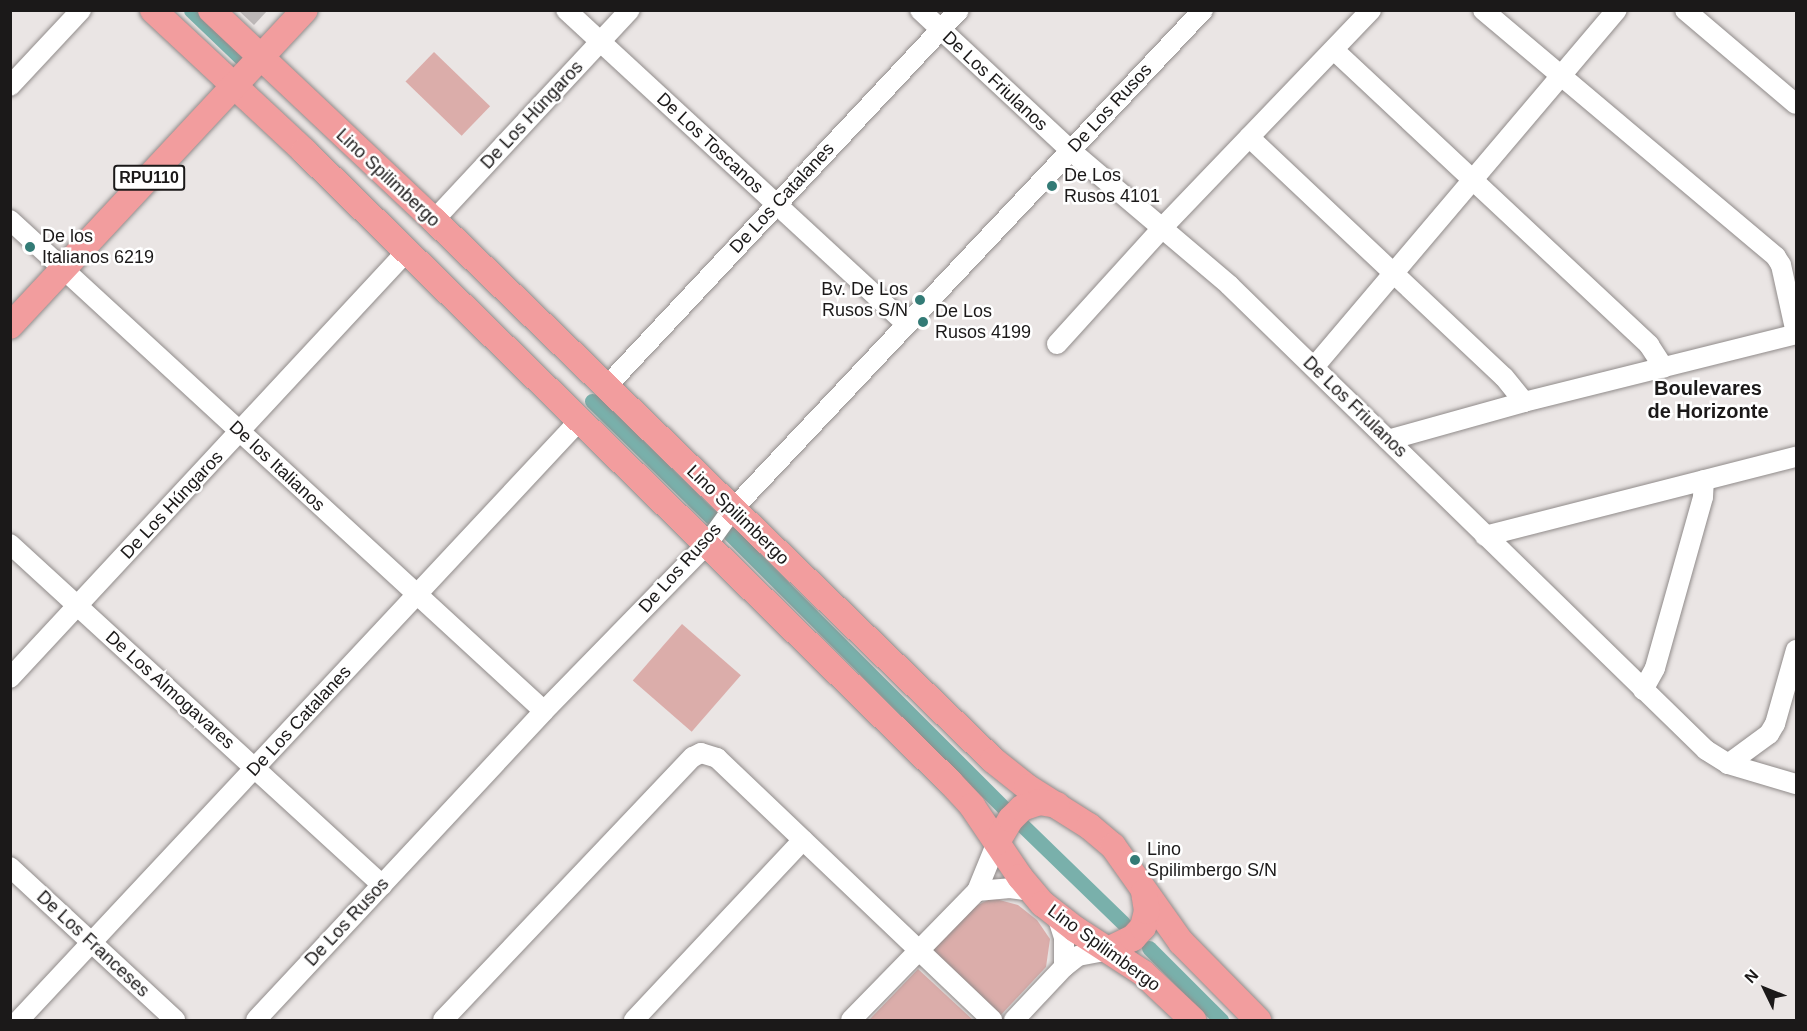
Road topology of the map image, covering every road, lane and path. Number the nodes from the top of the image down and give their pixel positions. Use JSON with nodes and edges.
{"nodes":[{"id":1,"x":81,"y":10,"type":"edge"},
{"id":2,"x":305,"y":10,"type":"edge"},
{"id":3,"x":566,"y":10,"type":"edge"},
{"id":4,"x":630,"y":10,"type":"edge"},
{"id":5,"x":920,"y":10,"type":"edge"},
{"id":6,"x":959,"y":10,"type":"edge"},
{"id":7,"x":1203,"y":10,"type":"edge"},
{"id":8,"x":1371,"y":10,"type":"edge"},
{"id":9,"x":1483,"y":10,"type":"edge"},
{"id":10,"x":1617,"y":10,"type":"edge"},
{"id":11,"x":1685,"y":10,"type":"edge"},
{"id":12,"x":158,"y":12,"type":"edge"},
{"id":13,"x":220,"y":14,"type":"edge"},
{"id":14,"x":941,"y":30,"type":"junction"},
{"id":15,"x":601,"y":42,"type":"junction"},
{"id":16,"x":1334,"y":50,"type":"junction"},
{"id":17,"x":261,"y":58,"type":"junction"},
{"id":18,"x":1560,"y":77,"type":"junction"},
{"id":19,"x":10,"y":86,"type":"edge"},
{"id":20,"x":234,"y":87,"type":"junction"},
{"id":21,"x":1797,"y":104,"type":"edge"},
{"id":22,"x":330,"y":123,"type":"junction"},
{"id":23,"x":1249,"y":137,"type":"junction"},
{"id":24,"x":1070,"y":150,"type":"junction"},
{"id":25,"x":304,"y":151,"type":"junction"},
{"id":26,"x":1473,"y":180,"type":"junction"},
{"id":27,"x":776,"y":204,"type":"junction"},
{"id":28,"x":10,"y":220,"type":"edge"},
{"id":29,"x":434,"y":220,"type":"junction"},
{"id":30,"x":1162,"y":228,"type":"junction"},
{"id":31,"x":406,"y":252,"type":"junction"},
{"id":32,"x":64,"y":270,"type":"junction"},
{"id":33,"x":1393,"y":272,"type":"junction"},
{"id":34,"x":906,"y":324,"type":"junction"},
{"id":35,"x":10,"y":326,"type":"edge"},
{"id":36,"x":1797,"y":334,"type":"edge"},
{"id":37,"x":1058,"y":344,"type":"dead end"},
{"id":38,"x":1314,"y":367,"type":"junction"},
{"id":39,"x":1664,"y":368,"type":"junction"},
{"id":40,"x":606,"y":387,"type":"junction"},
{"id":41,"x":1524,"y":402,"type":"junction"},
{"id":42,"x":579,"y":421,"type":"junction"},
{"id":43,"x":240,"y":432,"type":"junction"},
{"id":44,"x":1388,"y":440,"type":"junction"},
{"id":45,"x":1797,"y":457,"type":"edge"},
{"id":46,"x":1704,"y":480,"type":"junction"},
{"id":47,"x":732,"y":510,"type":"junction"},
{"id":48,"x":1485,"y":536,"type":"junction"},
{"id":49,"x":708,"y":543,"type":"junction"},
{"id":50,"x":10,"y":544,"type":"edge"},
{"id":51,"x":417,"y":595,"type":"junction"},
{"id":52,"x":78,"y":606,"type":"junction"},
{"id":53,"x":1797,"y":650,"type":"edge"},
{"id":54,"x":10,"y":678,"type":"edge"},
{"id":55,"x":1643,"y":690,"type":"junction"},
{"id":56,"x":544,"y":711,"type":"junction"},
{"id":57,"x":1728,"y":764,"type":"junction"},
{"id":58,"x":255,"y":768,"type":"junction"},
{"id":59,"x":1797,"y":784,"type":"edge"},
{"id":60,"x":1057,"y":806,"type":"junction"},
{"id":61,"x":803,"y":840,"type":"junction"},
{"id":62,"x":997,"y":842,"type":"junction"},
{"id":63,"x":10,"y":867,"type":"edge"},
{"id":64,"x":382,"y":885,"type":"junction"},
{"id":65,"x":977,"y":891,"type":"junction"},
{"id":66,"x":1031,"y":891,"type":"junction"},
{"id":67,"x":1144,"y":892,"type":"junction"},
{"id":68,"x":1057,"y":916,"type":"junction"},
{"id":69,"x":92,"y":943,"type":"junction"},
{"id":70,"x":918,"y":950,"type":"junction"},
{"id":71,"x":1108,"y":950,"type":"junction"},
{"id":72,"x":1064,"y":967,"type":"junction"},
{"id":73,"x":449,"y":1018,"type":"edge"},
{"id":74,"x":19,"y":1020,"type":"edge"},
{"id":75,"x":175,"y":1020,"type":"edge"},
{"id":76,"x":256,"y":1020,"type":"edge"},
{"id":77,"x":634,"y":1020,"type":"edge"},
{"id":78,"x":851,"y":1020,"type":"edge"},
{"id":79,"x":992,"y":1020,"type":"edge"},
{"id":80,"x":1014,"y":1020,"type":"edge"},
{"id":81,"x":1193,"y":1020,"type":"edge"},
{"id":82,"x":1258,"y":1020,"type":"edge"}],
"edges":[{"from":1,"to":19,"type":"street"},
{"from":2,"to":17,"type":"main road","number":"RPU110"},
{"from":3,"to":15,"type":"street","name":"De Los Toscanos"},
{"from":4,"to":15,"type":"street","name":"De Los Húngaros"},
{"from":5,"to":14,"type":"street","name":"De Los Friulanos"},
{"from":6,"to":14,"type":"street","name":"De Los Catalanes"},
{"from":7,"to":24,"type":"street","name":"De Los Rusos"},
{"from":8,"to":16,"type":"street"},
{"from":9,"to":18,"type":"street"},
{"from":10,"to":18,"type":"street"},
{"from":11,"to":21,"type":"street"},
{"from":12,"to":20,"type":"main road","name":"Lino Spilimbergo"},
{"from":13,"to":17,"type":"main road","name":"Lino Spilimbergo"},
{"from":14,"to":24,"type":"street","name":"De Los Friulanos"},
{"from":14,"to":27,"type":"street","name":"De Los Catalanes"},
{"from":15,"to":27,"type":"street","name":"De Los Toscanos"},
{"from":15,"to":29,"type":"street","name":"De Los Húngaros"},
{"from":16,"to":23,"type":"street"},
{"from":16,"to":26,"type":"street"},
{"from":17,"to":20,"type":"main road","number":"RPU110"},
{"from":17,"to":22,"type":"main road","name":"Lino Spilimbergo"},
{"from":18,"to":26,"type":"street"},
{"from":18,"to":36,"type":"street"},
{"from":20,"to":25,"type":"main road","name":"Lino Spilimbergo"},
{"from":20,"to":32,"type":"main road","number":"RPU110"},
{"from":22,"to":25,"type":"main road"},
{"from":22,"to":29,"type":"main road","name":"Lino Spilimbergo"},
{"from":23,"to":30,"type":"street"},
{"from":23,"to":33,"type":"street"},
{"from":24,"to":30,"type":"street","name":"De Los Friulanos"},
{"from":24,"to":34,"type":"street","name":"De Los Rusos"},
{"from":25,"to":31,"type":"main road","name":"Lino Spilimbergo"},
{"from":26,"to":33,"type":"street"},
{"from":26,"to":39,"type":"street"},
{"from":27,"to":34,"type":"street","name":"De Los Toscanos"},
{"from":27,"to":40,"type":"street","name":"De Los Catalanes"},
{"from":28,"to":32,"type":"street","name":"De los Italianos"},
{"from":29,"to":40,"type":"main road","name":"Lino Spilimbergo"},
{"from":30,"to":37,"type":"street"},
{"from":30,"to":38,"type":"street","name":"De Los Friulanos"},
{"from":31,"to":42,"type":"main road","name":"Lino Spilimbergo"},
{"from":31,"to":43,"type":"street","name":"De Los Húngaros"},
{"from":32,"to":35,"type":"main road","number":"RPU110"},
{"from":32,"to":43,"type":"street","name":"De los Italianos"},
{"from":33,"to":38,"type":"street"},
{"from":33,"to":41,"type":"street"},
{"from":34,"to":47,"type":"street","name":"De Los Rusos"},
{"from":36,"to":39,"type":"street"},
{"from":38,"to":44,"type":"street","name":"De Los Friulanos"},
{"from":39,"to":41,"type":"street"},
{"from":40,"to":47,"type":"main road","name":"Lino Spilimbergo"},
{"from":41,"to":44,"type":"street"},
{"from":42,"to":49,"type":"main road","name":"Lino Spilimbergo"},
{"from":42,"to":51,"type":"street","name":"De Los Catalanes"},
{"from":43,"to":51,"type":"street","name":"De los Italianos"},
{"from":43,"to":52,"type":"street","name":"De Los Húngaros"},
{"from":44,"to":48,"type":"street","name":"De Los Friulanos"},
{"from":45,"to":46,"type":"street"},
{"from":46,"to":48,"type":"street"},
{"from":46,"to":55,"type":"street"},
{"from":47,"to":49,"type":"street","name":"De Los Rusos"},
{"from":47,"to":60,"type":"main road","name":"Lino Spilimbergo"},
{"from":48,"to":55,"type":"street","name":"De Los Friulanos"},
{"from":49,"to":56,"type":"street","name":"De Los Rusos"},
{"from":49,"to":62,"type":"main road","name":"Lino Spilimbergo"},
{"from":50,"to":52,"type":"street","name":"De Los Almogavares"},
{"from":51,"to":56,"type":"street","name":"De los Italianos"},
{"from":51,"to":58,"type":"street","name":"De Los Catalanes"},
{"from":52,"to":54,"type":"street","name":"De Los Húngaros"},
{"from":52,"to":58,"type":"street","name":"De Los Almogavares"},
{"from":53,"to":57,"type":"street"},
{"from":55,"to":57,"type":"street","name":"De Los Friulanos"},
{"from":56,"to":64,"type":"street","name":"De Los Rusos"},
{"from":57,"to":59,"type":"street","name":"De Los Friulanos"},
{"from":58,"to":64,"type":"street","name":"De Los Almogavares"},
{"from":58,"to":69,"type":"street","name":"De Los Catalanes"},
{"from":60,"to":62,"type":"main road"},
{"from":60,"to":67,"type":"main road","name":"Lino Spilimbergo"},
{"from":61,"to":70,"type":"street"},
{"from":61,"to":73,"type":"street"},
{"from":61,"to":77,"type":"street"},
{"from":62,"to":65,"type":"street"},
{"from":62,"to":66,"type":"main road","name":"Lino Spilimbergo"},
{"from":63,"to":69,"type":"street","name":"De Los Franceses"},
{"from":64,"to":76,"type":"street","name":"De Los Rusos"},
{"from":65,"to":66,"type":"street"},
{"from":65,"to":70,"type":"street"},
{"from":66,"to":68,"type":"main road","name":"Lino Spilimbergo"},
{"from":67,"to":71,"type":"main road"},
{"from":67,"to":82,"type":"main road","name":"Lino Spilimbergo"},
{"from":68,"to":71,"type":"main road","name":"Lino Spilimbergo"},
{"from":68,"to":72,"type":"street"},
{"from":69,"to":74,"type":"street","name":"De Los Catalanes"},
{"from":69,"to":75,"type":"street","name":"De Los Franceses"},
{"from":70,"to":78,"type":"street"},
{"from":70,"to":79,"type":"street"},
{"from":71,"to":72,"type":"street"},
{"from":71,"to":81,"type":"main road","name":"Lino Spilimbergo"},
{"from":72,"to":80,"type":"street"}]}
